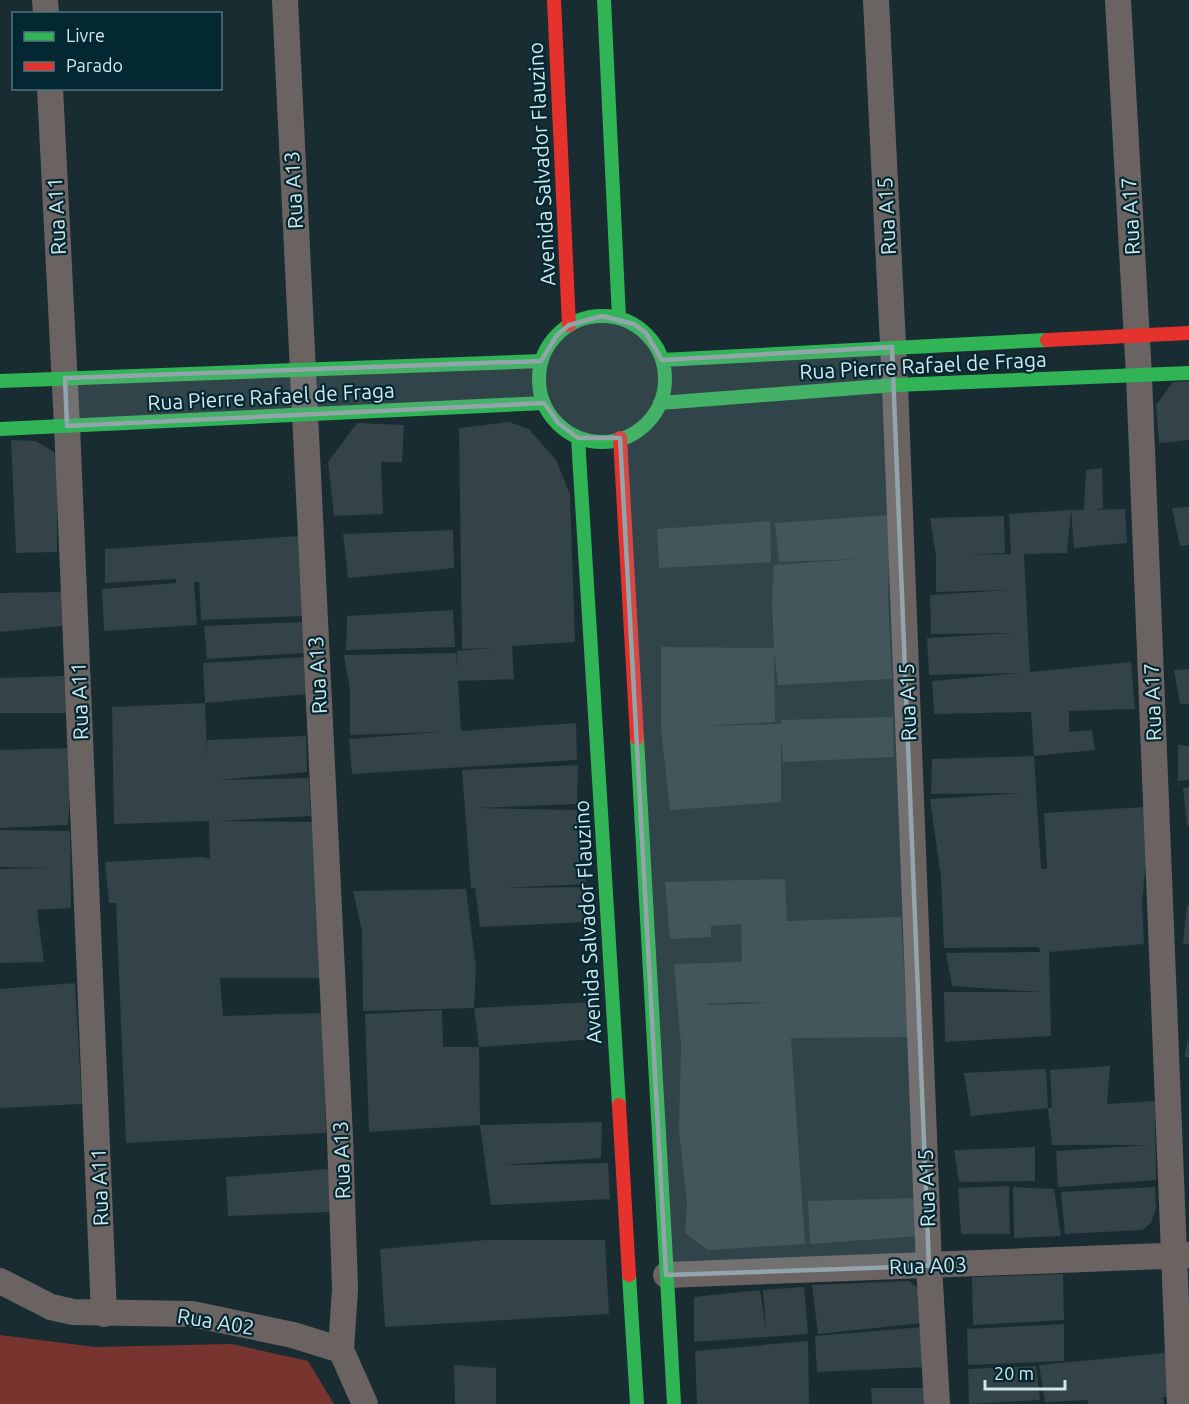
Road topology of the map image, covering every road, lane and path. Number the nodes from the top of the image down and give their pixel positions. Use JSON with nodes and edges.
{"nodes":[{"id":1,"x":285,"y":0,"type":"edge"},
{"id":2,"x":554,"y":0,"type":"edge"},
{"id":3,"x":604,"y":0,"type":"edge"},
{"id":4,"x":876,"y":0,"type":"edge"},
{"id":5,"x":1118,"y":0,"type":"edge"},
{"id":6,"x":50,"y":90,"type":"edge"},
{"id":7,"x":619,"y":318,"type":"junction"},
{"id":8,"x":569,"y":325,"type":"junction"},
{"id":9,"x":1189,"y":333,"type":"edge"},
{"id":10,"x":1136,"y":336,"type":"junction"},
{"id":11,"x":892,"y":346,"type":"junction"},
{"id":12,"x":662,"y":360,"type":"junction"},
{"id":13,"x":541,"y":361,"type":"junction"},
{"id":14,"x":301,"y":369,"type":"junction"},
{"id":15,"x":1189,"y":373,"type":"edge"},
{"id":16,"x":1139,"y":376,"type":"junction"},
{"id":17,"x":65,"y":378,"type":"junction"},
{"id":18,"x":0,"y":381,"type":"edge"},
{"id":19,"x":895,"y":385,"type":"junction"},
{"id":20,"x":544,"y":403,"type":"junction"},
{"id":21,"x":660,"y":403,"type":"junction"},
{"id":22,"x":304,"y":416,"type":"junction"},
{"id":23,"x":67,"y":426,"type":"junction"},
{"id":24,"x":0,"y":429,"type":"edge"},
{"id":25,"x":578,"y":438,"type":"junction"},
{"id":26,"x":620,"y":438,"type":"junction"},
{"id":27,"x":1181,"y":1255,"type":"edge"},
{"id":28,"x":929,"y":1266,"type":"junction"},
{"id":29,"x":666,"y":1275,"type":"junction"},
{"id":30,"x":0,"y":1281,"type":"edge"},
{"id":31,"x":104,"y":1314,"type":"junction"},
{"id":32,"x":341,"y":1350,"type":"junction"},
{"id":33,"x":365,"y":1404,"type":"edge"},
{"id":34,"x":637,"y":1404,"type":"edge"},
{"id":35,"x":674,"y":1404,"type":"edge"},
{"id":36,"x":937,"y":1404,"type":"edge"},
{"id":37,"x":1180,"y":1404,"type":"edge"}],
"edges":[{"from":1,"to":14,"type":"street","name":"Rua A13"},
{"from":2,"to":8,"type":"street","name":"Avenida Salvador Flauzino"},
{"from":3,"to":7,"type":"street"},
{"from":4,"to":11,"type":"street","name":"Rua A15"},
{"from":5,"to":10,"type":"street","name":"Rua A17"},
{"from":6,"to":17,"type":"street","name":"Rua A11"},
{"from":7,"to":8,"type":"street"},
{"from":7,"to":12,"type":"street"},
{"from":8,"to":13,"type":"street"},
{"from":9,"to":10,"type":"street","name":"Rua Pierre Rafael de Fraga"},
{"from":10,"to":11,"type":"street","name":"Rua Pierre Rafael de Fraga"},
{"from":10,"to":16,"type":"street","name":"Rua A17"},
{"from":11,"to":12,"type":"street","name":"Rua Pierre Rafael de Fraga"},
{"from":11,"to":19,"type":"street","name":"Rua A15"},
{"from":12,"to":21,"type":"street"},
{"from":13,"to":14,"type":"street","name":"Rua Pierre Rafael de Fraga"},
{"from":13,"to":20,"type":"street"},
{"from":14,"to":17,"type":"street","name":"Rua Pierre Rafael de Fraga"},
{"from":14,"to":22,"type":"street","name":"Rua A13"},
{"from":15,"to":16,"type":"street","name":"Rua Pierre Rafael de Fraga"},
{"from":16,"to":19,"type":"street","name":"Rua Pierre Rafael de Fraga"},
{"from":16,"to":27,"type":"street","name":"Rua A17"},
{"from":17,"to":18,"type":"street","name":"Rua Pierre Rafael de Fraga"},
{"from":17,"to":23,"type":"street","name":"Rua A11"},
{"from":19,"to":21,"type":"street","name":"Rua Pierre Rafael de Fraga"},
{"from":19,"to":28,"type":"street","name":"Rua A15"},
{"from":20,"to":22,"type":"street","name":"Rua Pierre Rafael de Fraga"},
{"from":20,"to":25,"type":"street"},
{"from":21,"to":26,"type":"street"},
{"from":22,"to":23,"type":"street","name":"Rua Pierre Rafael de Fraga"},
{"from":22,"to":32,"type":"street","name":"Rua A13"},
{"from":23,"to":24,"type":"street","name":"Rua Pierre Rafael de Fraga"},
{"from":23,"to":31,"type":"street","name":"Rua A11"},
{"from":25,"to":26,"type":"street"},
{"from":25,"to":34,"type":"street","name":"Avenida Salvador Flauzino"},
{"from":26,"to":29,"type":"street"},
{"from":27,"to":28,"type":"street","name":"Rua A03"},
{"from":27,"to":37,"type":"street","name":"Rua A17"},
{"from":28,"to":29,"type":"street","name":"Rua A03"},
{"from":28,"to":36,"type":"street","name":"Rua A15"},
{"from":29,"to":35,"type":"street"},
{"from":30,"to":31,"type":"street","name":"Rua A02"},
{"from":31,"to":32,"type":"street","name":"Rua A02"},
{"from":32,"to":33,"type":"street"}]}
